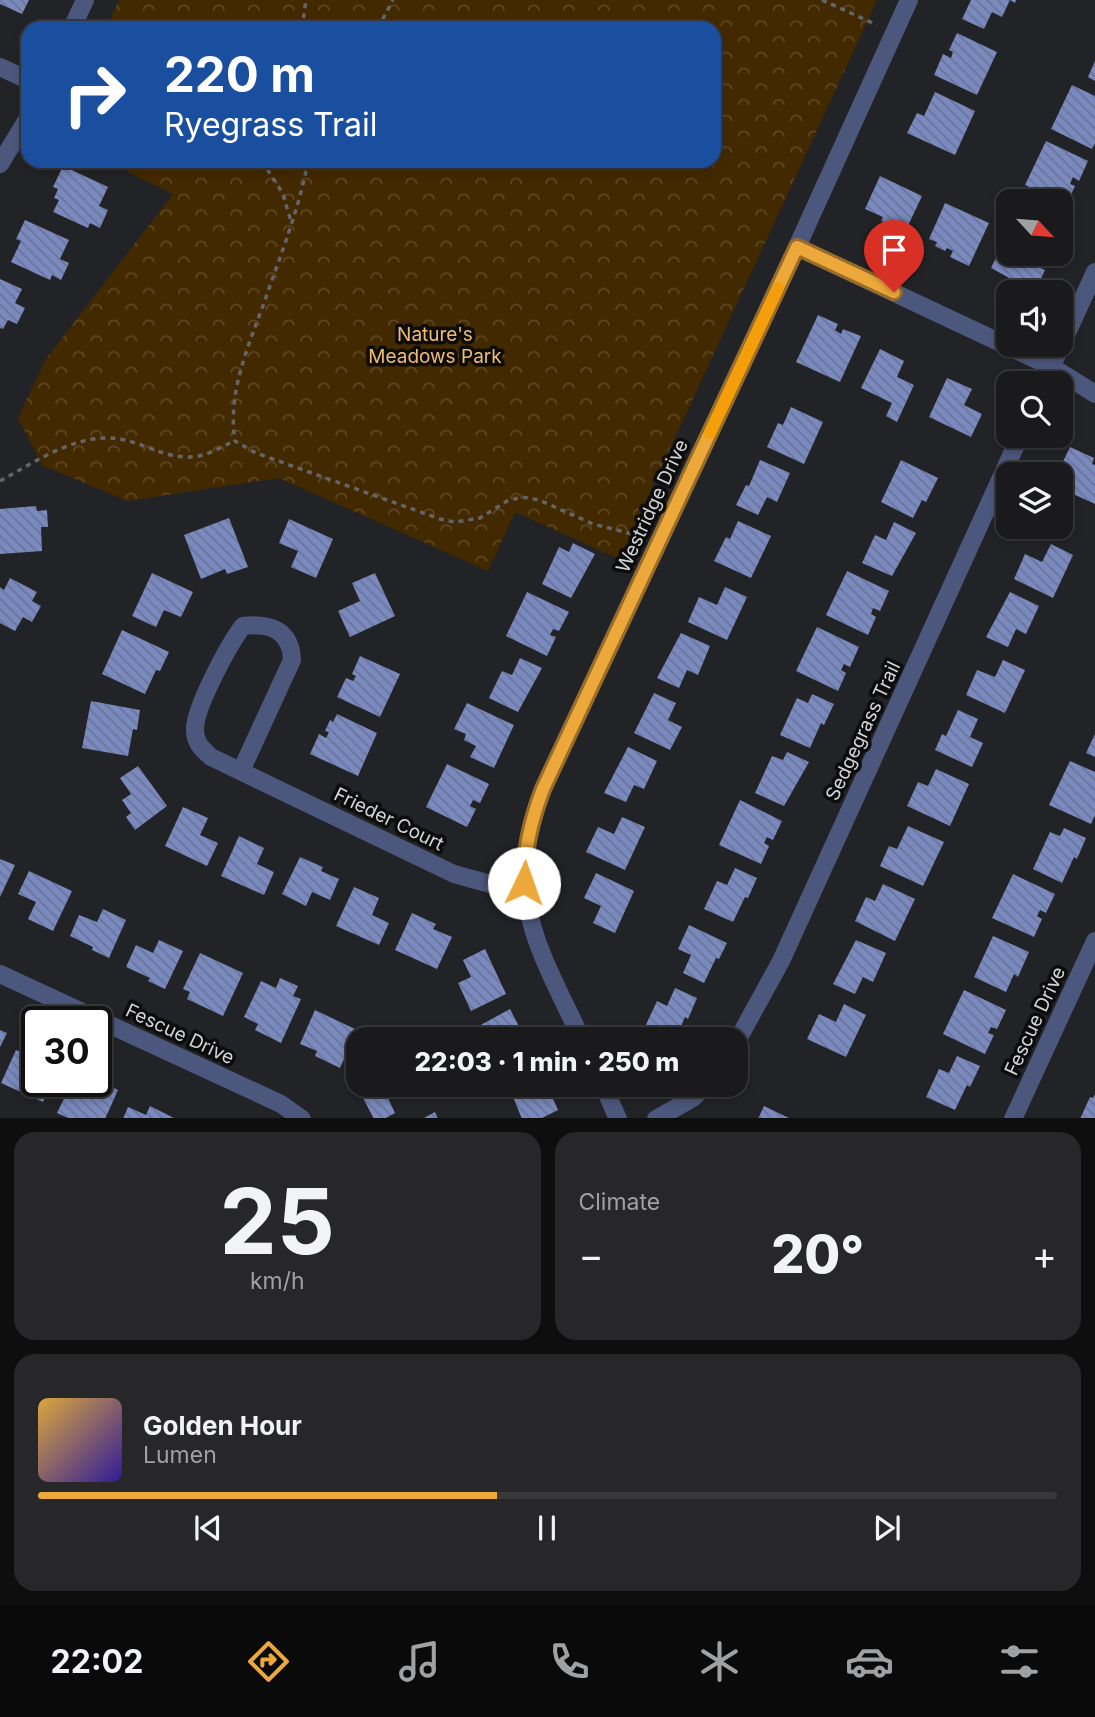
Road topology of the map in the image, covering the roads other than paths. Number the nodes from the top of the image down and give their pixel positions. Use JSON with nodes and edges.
{"nodes":[{"id":1,"x":85,"y":0,"type":"edge"},
{"id":2,"x":909,"y":0,"type":"edge"},
{"id":3,"x":75,"y":21,"type":"edge"},
{"id":4,"x":0,"y":67,"type":"edge"},
{"id":5,"x":21,"y":77,"type":"edge"},
{"id":6,"x":21,"y":130,"type":"edge"},
{"id":7,"x":0,"y":164,"type":"edge"},
{"id":8,"x":797,"y":247,"type":"junction"},
{"id":9,"x":1095,"y":272,"type":"edge"},
{"id":10,"x":1040,"y":371,"type":"edge"},
{"id":11,"x":1050,"y":371,"type":"edge"},
{"id":12,"x":1073,"y":385,"type":"edge"},
{"id":13,"x":1095,"y":394,"type":"edge"},
{"id":14,"x":1015,"y":448,"type":"edge"},
{"id":15,"x":242,"y":771,"type":"junction"},
{"id":16,"x":524,"y":883,"type":"junction"},
{"id":17,"x":1095,"y":941,"type":"edge"},
{"id":18,"x":0,"y":974,"type":"edge"},
{"id":19,"x":576,"y":1027,"type":"edge"},
{"id":20,"x":745,"y":1027,"type":"edge"},
{"id":21,"x":608,"y":1097,"type":"edge"},
{"id":22,"x":695,"y":1097,"type":"edge"},
{"id":23,"x":302,"y":1118,"type":"edge"},
{"id":24,"x":618,"y":1118,"type":"edge"},
{"id":25,"x":656,"y":1118,"type":"edge"},
{"id":26,"x":1013,"y":1118,"type":"edge"}],
"edges":[{"from":1,"to":3,"type":"street"},
{"from":2,"to":8,"type":"street","name":"Westridge Drive"},
{"from":4,"to":5,"type":"street"},
{"from":6,"to":7,"type":"street"},
{"from":8,"to":10,"type":"street"},
{"from":8,"to":16,"type":"street","name":"Westridge Drive"},
{"from":9,"to":11,"type":"street"},
{"from":12,"to":13,"type":"street"},
{"from":14,"to":20,"type":"street","name":"Sedgegrass Trail"},
{"from":15,"to":15,"type":"street","name":"Frieder Court"},
{"from":15,"to":16,"type":"street","name":"Frieder Court"},
{"from":16,"to":19,"type":"street","name":"Westridge Drive"},
{"from":17,"to":26,"type":"street","name":"Fescue Drive"},
{"from":18,"to":23,"type":"street","name":"Fescue Drive"},
{"from":21,"to":24,"type":"street"},
{"from":22,"to":25,"type":"street"}]}
